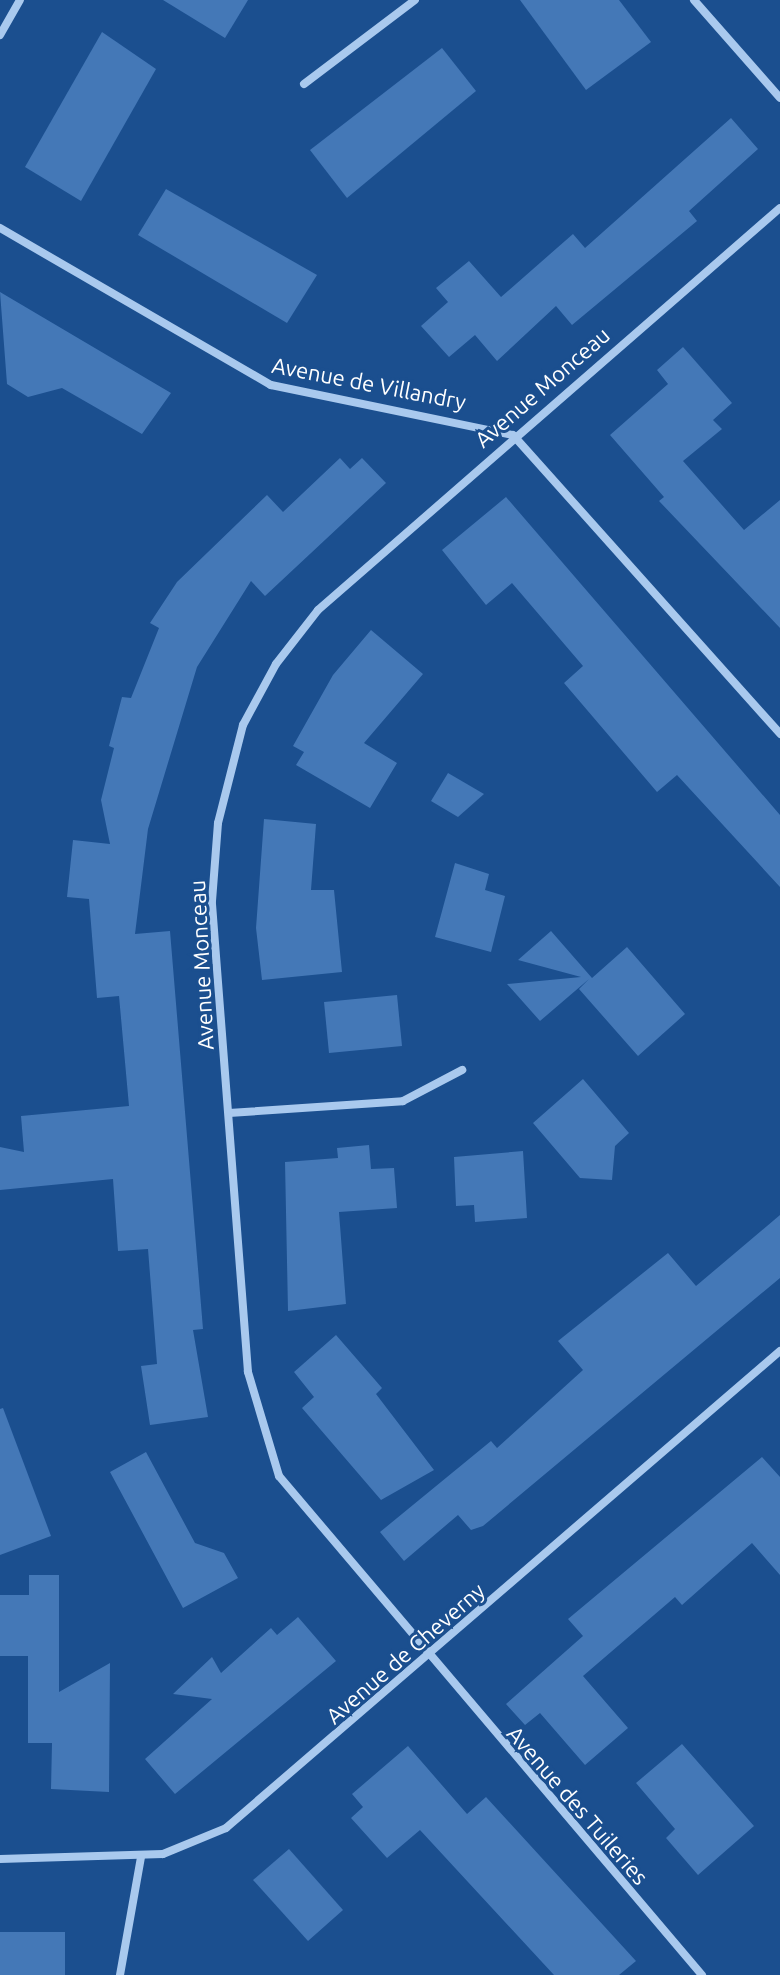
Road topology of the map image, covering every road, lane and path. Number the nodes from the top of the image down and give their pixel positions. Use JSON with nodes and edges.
{"nodes":[{"id":1,"x":20,"y":0,"type":"edge"},
{"id":2,"x":415,"y":0,"type":"edge"},
{"id":3,"x":694,"y":0,"type":"edge"},
{"id":4,"x":0,"y":35,"type":"edge"},
{"id":5,"x":304,"y":84,"type":"dead end"},
{"id":6,"x":780,"y":98,"type":"edge"},
{"id":7,"x":780,"y":208,"type":"edge"},
{"id":8,"x":0,"y":228,"type":"edge"},
{"id":9,"x":513,"y":435,"type":"junction"},
{"id":10,"x":780,"y":734,"type":"edge"},
{"id":11,"x":462,"y":1070,"type":"dead end"},
{"id":12,"x":229,"y":1113,"type":"junction"},
{"id":13,"x":780,"y":1351,"type":"edge"},
{"id":14,"x":427,"y":1658,"type":"junction"},
{"id":15,"x":141,"y":1857,"type":"junction"},
{"id":16,"x":0,"y":1859,"type":"edge"},
{"id":17,"x":120,"y":1975,"type":"edge"},
{"id":18,"x":702,"y":1975,"type":"edge"}],
"edges":[{"from":1,"to":4,"type":"street"},
{"from":2,"to":5,"type":"street"},
{"from":3,"to":6,"type":"street"},
{"from":7,"to":9,"type":"street","name":"Avenue Monceau"},
{"from":8,"to":9,"type":"street","name":"Avenue de Villandry"},
{"from":9,"to":10,"type":"street"},
{"from":9,"to":12,"type":"street","name":"Avenue Monceau"},
{"from":11,"to":12,"type":"street"},
{"from":12,"to":14,"type":"street","name":"Avenue Monceau"},
{"from":13,"to":14,"type":"street","name":"Avenue de Cheverny"},
{"from":14,"to":15,"type":"street","name":"Avenue de Cheverny"},
{"from":14,"to":18,"type":"street","name":"Avenue des Tuileries"},
{"from":15,"to":16,"type":"street","name":"Avenue de Cheverny"},
{"from":15,"to":17,"type":"street"}]}
